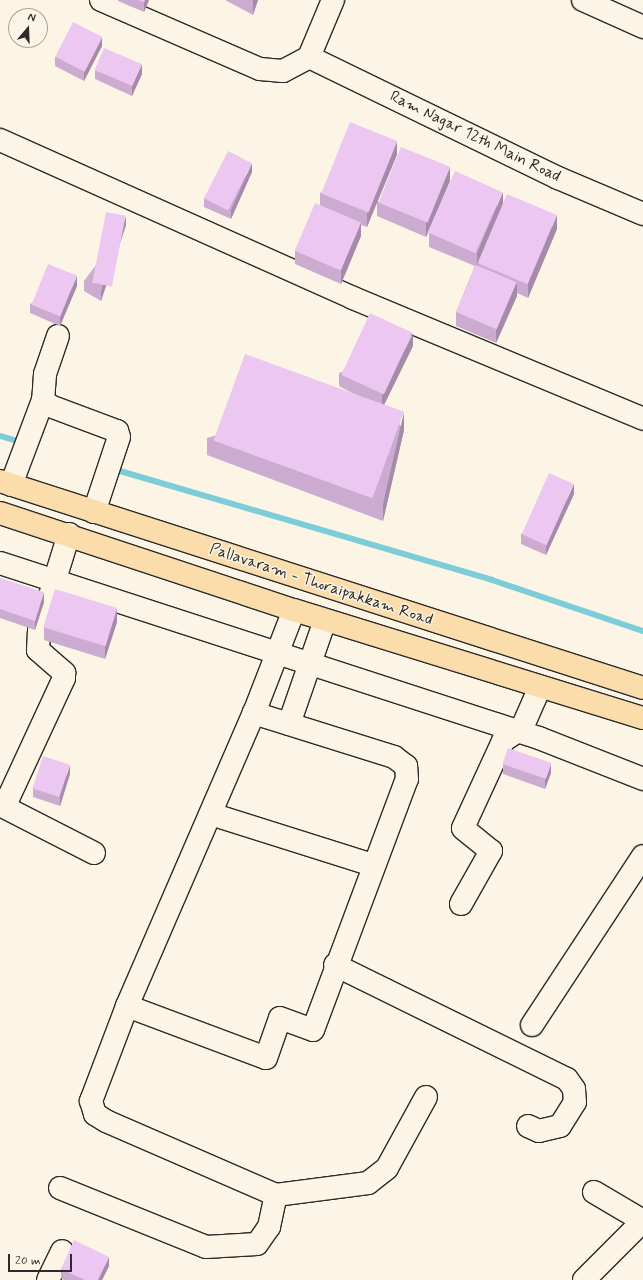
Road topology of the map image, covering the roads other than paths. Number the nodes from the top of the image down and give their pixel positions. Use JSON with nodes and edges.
{"nodes":[{"id":1,"x":101,"y":0,"type":"edge"},
{"id":2,"x":332,"y":0,"type":"edge"},
{"id":3,"x":583,"y":0,"type":"edge"},
{"id":4,"x":643,"y":27,"type":"edge"},
{"id":5,"x":309,"y":57,"type":"junction"},
{"id":6,"x":0,"y":140,"type":"edge"},
{"id":7,"x":643,"y":214,"type":"edge"},
{"id":8,"x":58,"y":336,"type":"dead end"},
{"id":9,"x":43,"y":400,"type":"junction"},
{"id":10,"x":643,"y":420,"type":"edge"},
{"id":11,"x":5,"y":483,"type":"edge"},
{"id":12,"x":0,"y":512,"type":"edge"},
{"id":13,"x":94,"y":512,"type":"junction"},
{"id":14,"x":69,"y":534,"type":"junction"},
{"id":15,"x":0,"y":563,"type":"edge"},
{"id":16,"x":54,"y":581,"type":"junction"},
{"id":17,"x":294,"y":610,"type":"junction"},
{"id":18,"x":325,"y":620,"type":"junction"},
{"id":19,"x":278,"y":651,"type":"junction"},
{"id":20,"x":311,"y":662,"type":"junction"},
{"id":21,"x":540,"y":687,"type":"junction"},
{"id":22,"x":643,"y":688,"type":"edge"},
{"id":23,"x":254,"y":713,"type":"junction"},
{"id":24,"x":643,"y":718,"type":"edge"},
{"id":25,"x":289,"y":724,"type":"junction"},
{"id":26,"x":515,"y":733,"type":"junction"},
{"id":27,"x":643,"y":779,"type":"edge"},
{"id":28,"x":211,"y":814,"type":"junction"},
{"id":29,"x":94,"y":853,"type":"dead end"},
{"id":30,"x":643,"y":856,"type":"edge"},
{"id":31,"x":372,"y":866,"type":"junction"},
{"id":32,"x":462,"y":904,"type":"dead end"},
{"id":33,"x":335,"y":965,"type":"junction"},
{"id":34,"x":127,"y":1006,"type":"junction"},
{"id":35,"x":532,"y":1025,"type":"dead end"},
{"id":36,"x":426,"y":1097,"type":"dead end"},
{"id":37,"x":528,"y":1126,"type":"dead end"},
{"id":38,"x":60,"y":1188,"type":"dead end"},
{"id":39,"x":594,"y":1192,"type":"dead end"},
{"id":40,"x":276,"y":1195,"type":"junction"},
{"id":41,"x":643,"y":1221,"type":"edge"},
{"id":42,"x":62,"y":1251,"type":"dead end"},
{"id":43,"x":48,"y":1280,"type":"edge"},
{"id":44,"x":584,"y":1280,"type":"edge"}],
"edges":[{"from":1,"to":5,"type":"street"},
{"from":2,"to":5,"type":"street"},
{"from":3,"to":4,"type":"street"},
{"from":5,"to":7,"type":"street","name":"Ram Nagar 12th Main Road"},
{"from":6,"to":10,"type":"street"},
{"from":8,"to":9,"type":"street"},
{"from":9,"to":11,"type":"street"},
{"from":9,"to":13,"type":"street"},
{"from":11,"to":13,"type":"main road","name":"Pallavaram - Thoraipakkam Road"},
{"from":12,"to":14,"type":"main road","name":"Pallavaram - Thoraipakkam Road"},
{"from":13,"to":22,"type":"main road","name":"Pallavaram - Thoraipakkam Road"},
{"from":14,"to":16,"type":"street"},
{"from":14,"to":17,"type":"main road","name":"Pallavaram - Thoraipakkam Road"},
{"from":15,"to":16,"type":"street"},
{"from":16,"to":19,"type":"street"},
{"from":16,"to":29,"type":"street"},
{"from":17,"to":18,"type":"main road","name":"Pallavaram - Thoraipakkam Road"},
{"from":17,"to":19,"type":"street"},
{"from":18,"to":20,"type":"street"},
{"from":18,"to":21,"type":"main road","name":"Pallavaram - Thoraipakkam Road"},
{"from":19,"to":20,"type":"street"},
{"from":19,"to":23,"type":"street"},
{"from":20,"to":25,"type":"street"},
{"from":20,"to":26,"type":"street"},
{"from":21,"to":24,"type":"main road","name":"Pallavaram - Thoraipakkam Road"},
{"from":21,"to":26,"type":"street"},
{"from":23,"to":25,"type":"street"},
{"from":23,"to":28,"type":"street"},
{"from":25,"to":31,"type":"street"},
{"from":26,"to":27,"type":"street"},
{"from":26,"to":32,"type":"street"},
{"from":28,"to":31,"type":"street"},
{"from":28,"to":34,"type":"street"},
{"from":30,"to":35,"type":"street"},
{"from":31,"to":33,"type":"street"},
{"from":33,"to":34,"type":"street"},
{"from":33,"to":37,"type":"street"},
{"from":34,"to":40,"type":"street"},
{"from":36,"to":40,"type":"street"},
{"from":38,"to":40,"type":"street"},
{"from":39,"to":41,"type":"street"},
{"from":41,"to":44,"type":"street"},
{"from":42,"to":43,"type":"street"}]}
